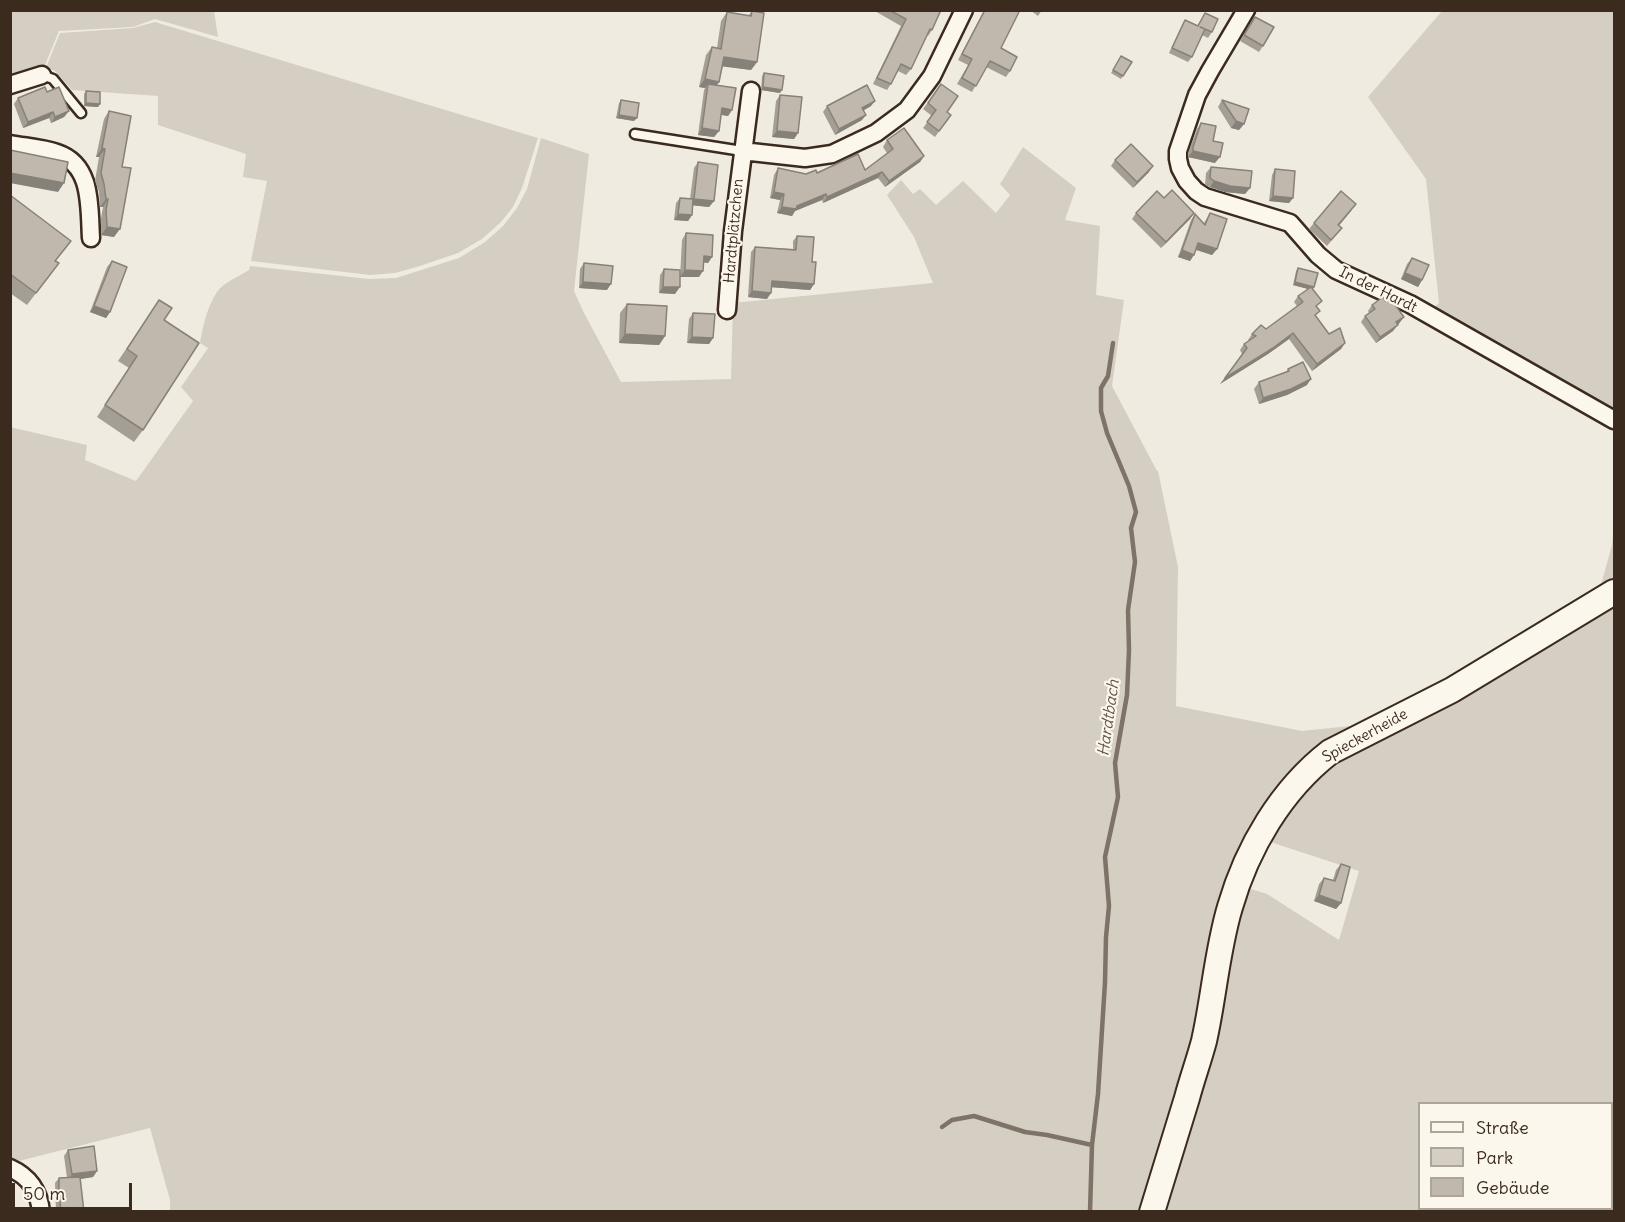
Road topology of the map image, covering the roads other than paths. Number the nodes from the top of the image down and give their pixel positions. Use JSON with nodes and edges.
{"nodes":[{"id":1,"x":964,"y":10,"type":"edge"},
{"id":2,"x":1246,"y":10,"type":"edge"},
{"id":3,"x":42,"y":75,"type":"joint"},
{"id":4,"x":10,"y":86,"type":"edge"},
{"id":5,"x":751,"y":90,"type":"dead end"},
{"id":6,"x":81,"y":113,"type":"dead end"},
{"id":7,"x":635,"y":134,"type":"dead end"},
{"id":8,"x":10,"y":144,"type":"edge"},
{"id":9,"x":742,"y":151,"type":"junction"},
{"id":10,"x":91,"y":238,"type":"dead end"},
{"id":11,"x":727,"y":310,"type":"dead end"},
{"id":12,"x":1614,"y":420,"type":"edge"},
{"id":13,"x":1614,"y":592,"type":"edge"},
{"id":14,"x":10,"y":1168,"type":"edge"},
{"id":15,"x":41,"y":1212,"type":"edge"},
{"id":16,"x":1152,"y":1212,"type":"edge"}],
"edges":[{"from":1,"to":9,"type":"street"},
{"from":2,"to":12,"type":"street","name":"In der Hardt"},
{"from":3,"to":4,"type":"street"},
{"from":3,"to":6,"type":"lane"},
{"from":5,"to":9,"type":"street","name":"Hardtplätzchen"},
{"from":7,"to":9,"type":"lane"},
{"from":8,"to":10,"type":"street"},
{"from":9,"to":11,"type":"street","name":"Hardtplätzchen"},
{"from":13,"to":16,"type":"main road","name":"Spieckerheide"},
{"from":14,"to":15,"type":"street"}]}
